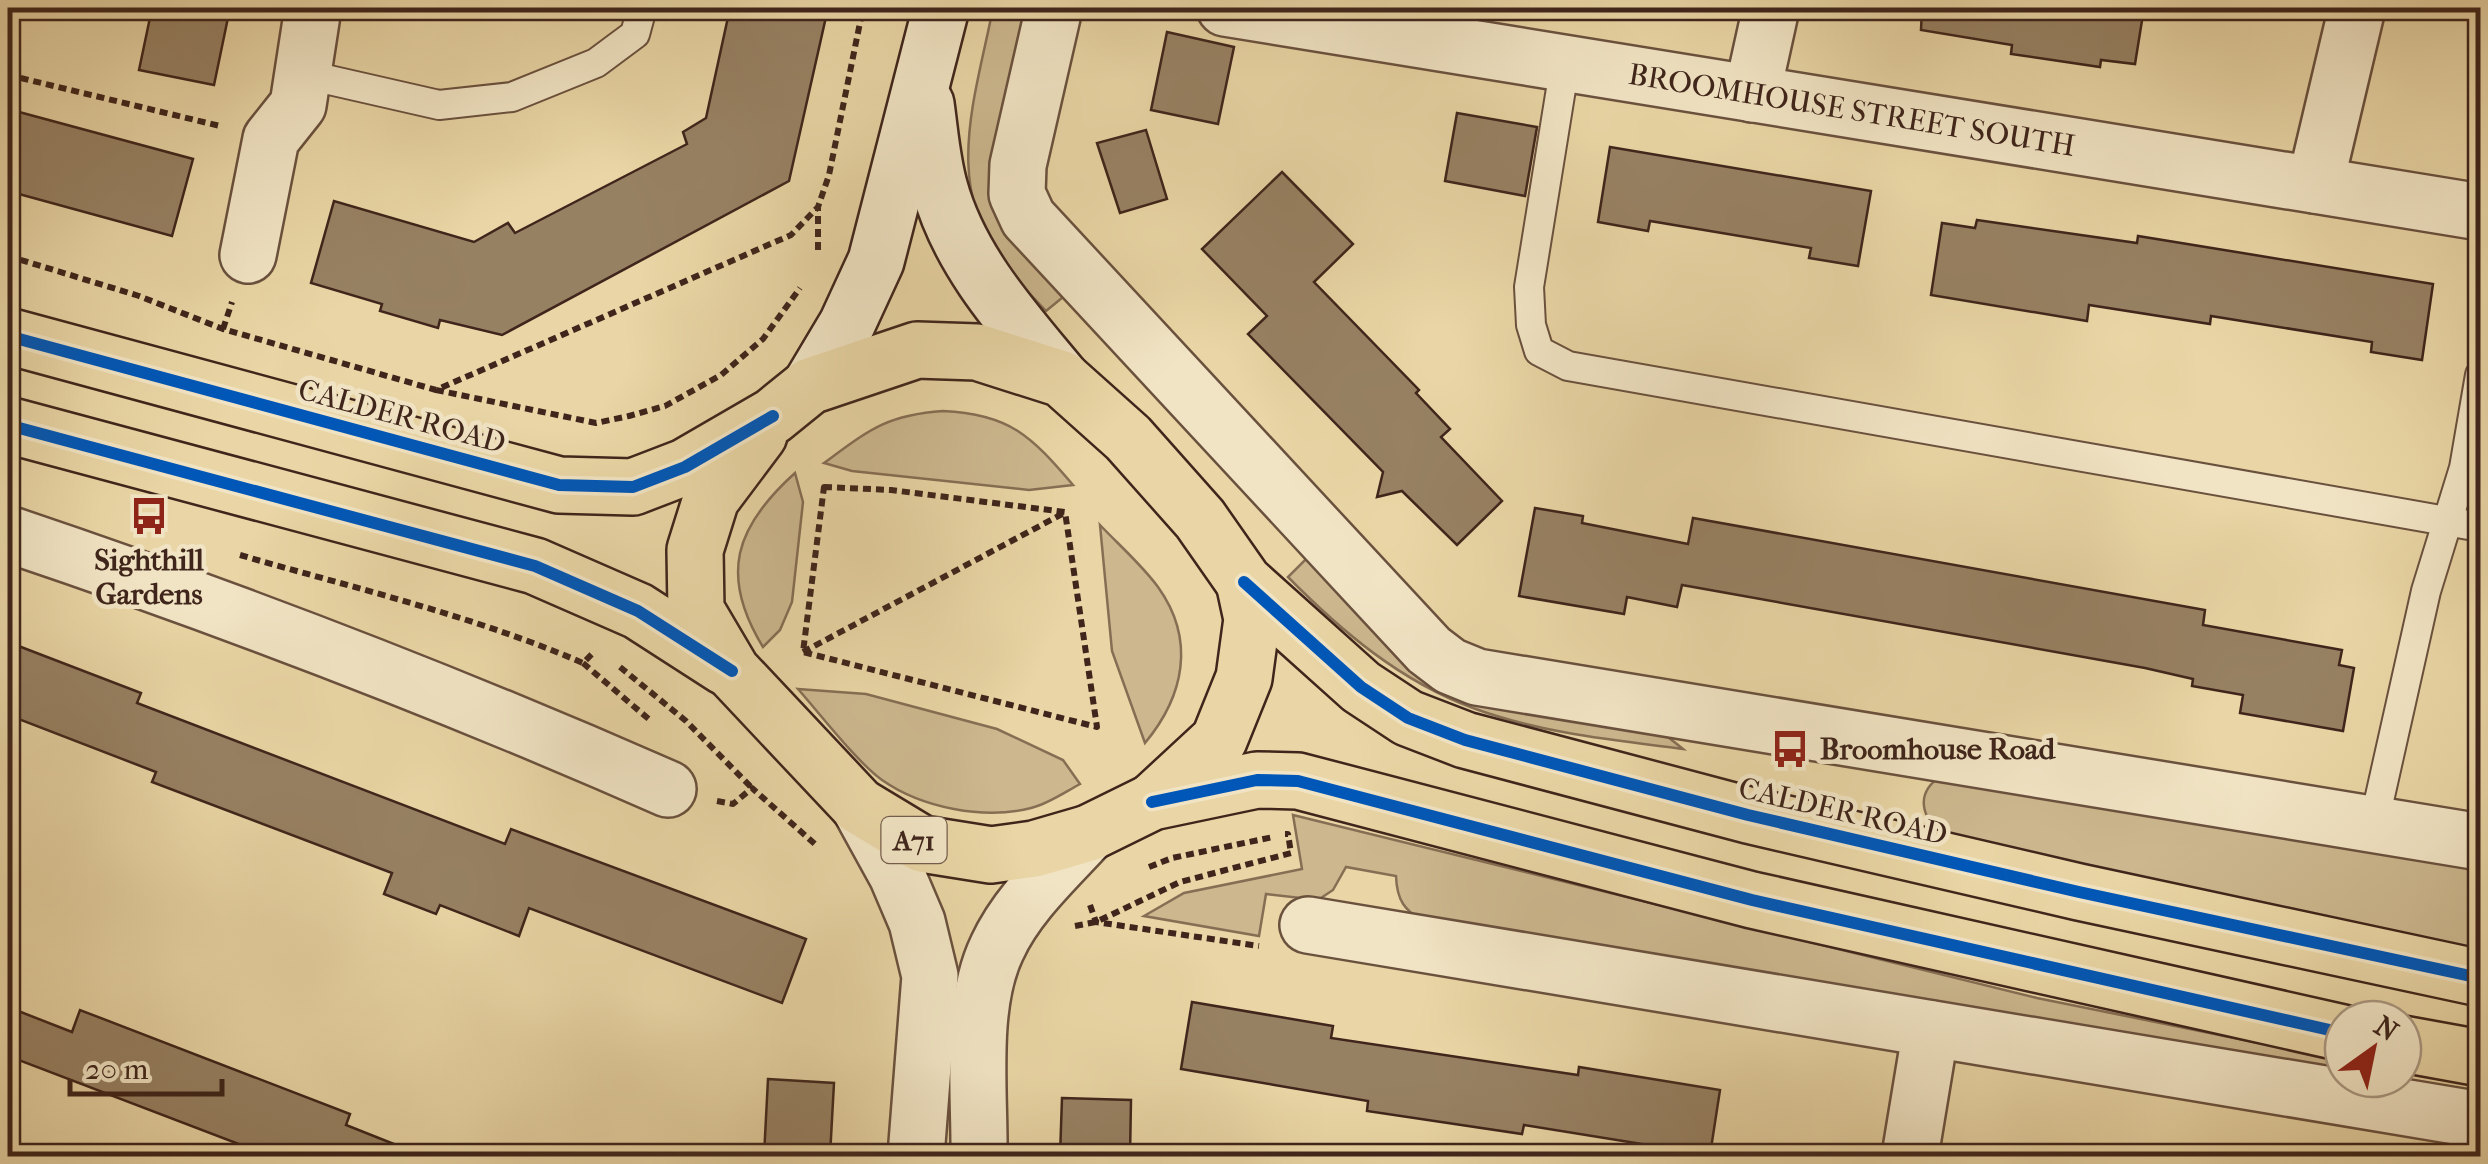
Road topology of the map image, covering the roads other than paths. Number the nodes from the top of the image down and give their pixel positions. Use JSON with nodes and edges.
{"nodes":[{"id":1,"x":313,"y":8,"type":"edge"},
{"id":2,"x":642,"y":8,"type":"edge"},
{"id":3,"x":940,"y":8,"type":"edge"},
{"id":4,"x":1054,"y":8,"type":"edge"},
{"id":5,"x":1226,"y":8,"type":"edge"},
{"id":6,"x":1771,"y":8,"type":"edge"},
{"id":7,"x":2357,"y":8,"type":"edge"},
{"id":8,"x":1565,"y":64,"type":"junction"},
{"id":9,"x":303,"y":74,"type":"junction"},
{"id":10,"x":922,"y":82,"type":"junction"},
{"id":11,"x":1752,"y":94,"type":"junction"},
{"id":12,"x":2315,"y":185,"type":"junction"},
{"id":13,"x":2480,"y":212,"type":"edge"},
{"id":14,"x":248,"y":255,"type":"dead end"},
{"id":15,"x":8,"y":336,"type":"edge"},
{"id":16,"x":2480,"y":374,"type":"edge"},
{"id":17,"x":1062,"y":379,"type":"junction"},
{"id":18,"x":792,"y":401,"type":"junction"},
{"id":19,"x":8,"y":425,"type":"edge"},
{"id":20,"x":2448,"y":522,"type":"junction"},
{"id":21,"x":2480,"y":527,"type":"edge"},
{"id":22,"x":8,"y":534,"type":"edge"},
{"id":23,"x":1244,"y":582,"type":"junction"},
{"id":24,"x":732,"y":671,"type":"junction"},
{"id":25,"x":668,"y":789,"type":"road end"},
{"id":26,"x":1152,"y":802,"type":"junction"},
{"id":27,"x":859,"y":806,"type":"junction"},
{"id":28,"x":2374,"y":824,"type":"junction"},
{"id":29,"x":1089,"y":833,"type":"junction"},
{"id":30,"x":2480,"y":842,"type":"edge"},
{"id":31,"x":1308,"y":924,"type":"road end"},
{"id":32,"x":2480,"y":978,"type":"edge"},
{"id":33,"x":2323,"y":1028,"type":"edge"},
{"id":34,"x":1931,"y":1029,"type":"junction"},
{"id":35,"x":2423,"y":1048,"type":"edge"},
{"id":36,"x":2480,"y":1058,"type":"edge"},
{"id":37,"x":2480,"y":1120,"type":"edge"},
{"id":38,"x":916,"y":1156,"type":"edge"},
{"id":39,"x":979,"y":1156,"type":"edge"},
{"id":40,"x":1910,"y":1156,"type":"edge"}],
"edges":[{"from":1,"to":9,"type":"street"},
{"from":2,"to":9,"type":"lane"},
{"from":3,"to":10,"type":"street"},
{"from":4,"to":28,"type":"street"},
{"from":5,"to":8,"type":"street","name":"BROOMHOUSE STREET SOUTH"},
{"from":6,"to":11,"type":"street"},
{"from":7,"to":12,"type":"street"},
{"from":8,"to":11,"type":"street","name":"BROOMHOUSE STREET SOUTH"},
{"from":8,"to":20,"type":"lane"},
{"from":9,"to":14,"type":"street"},
{"from":10,"to":17,"type":"street"},
{"from":10,"to":18,"type":"street"},
{"from":11,"to":12,"type":"street","name":"BROOMHOUSE STREET SOUTH"},
{"from":12,"to":13,"type":"street","name":"BROOMHOUSE STREET SOUTH"},
{"from":15,"to":18,"type":"main road","name":"CALDER ROAD","number":"A71"},
{"from":16,"to":20,"type":"lane"},
{"from":17,"to":18,"type":"main road","name":"CALDER ROAD","number":"A71"},
{"from":17,"to":23,"type":"main road","name":"CALDER ROAD","number":"A71"},
{"from":18,"to":24,"type":"main road","name":"CALDER ROAD","number":"A71"},
{"from":19,"to":24,"type":"main road","name":"CALDER ROAD","number":"A71"},
{"from":20,"to":21,"type":"lane"},
{"from":20,"to":28,"type":"lane"},
{"from":22,"to":25,"type":"street"},
{"from":23,"to":26,"type":"main road","name":"CALDER ROAD","number":"A71"},
{"from":23,"to":32,"type":"main road","name":"CALDER ROAD","number":"A71"},
{"from":24,"to":27,"type":"main road","name":"CALDER ROAD","number":"A71"},
{"from":26,"to":29,"type":"main road","name":"CALDER ROAD","number":"A71"},
{"from":26,"to":33,"type":"main road","name":"CALDER ROAD","number":"A71"},
{"from":27,"to":29,"type":"main road","name":"CALDER ROAD","number":"A71"},
{"from":27,"to":38,"type":"street"},
{"from":28,"to":30,"type":"street"},
{"from":29,"to":39,"type":"street"},
{"from":31,"to":34,"type":"street"},
{"from":34,"to":37,"type":"street"},
{"from":34,"to":40,"type":"street"},
{"from":35,"to":36,"type":"main road"}]}
